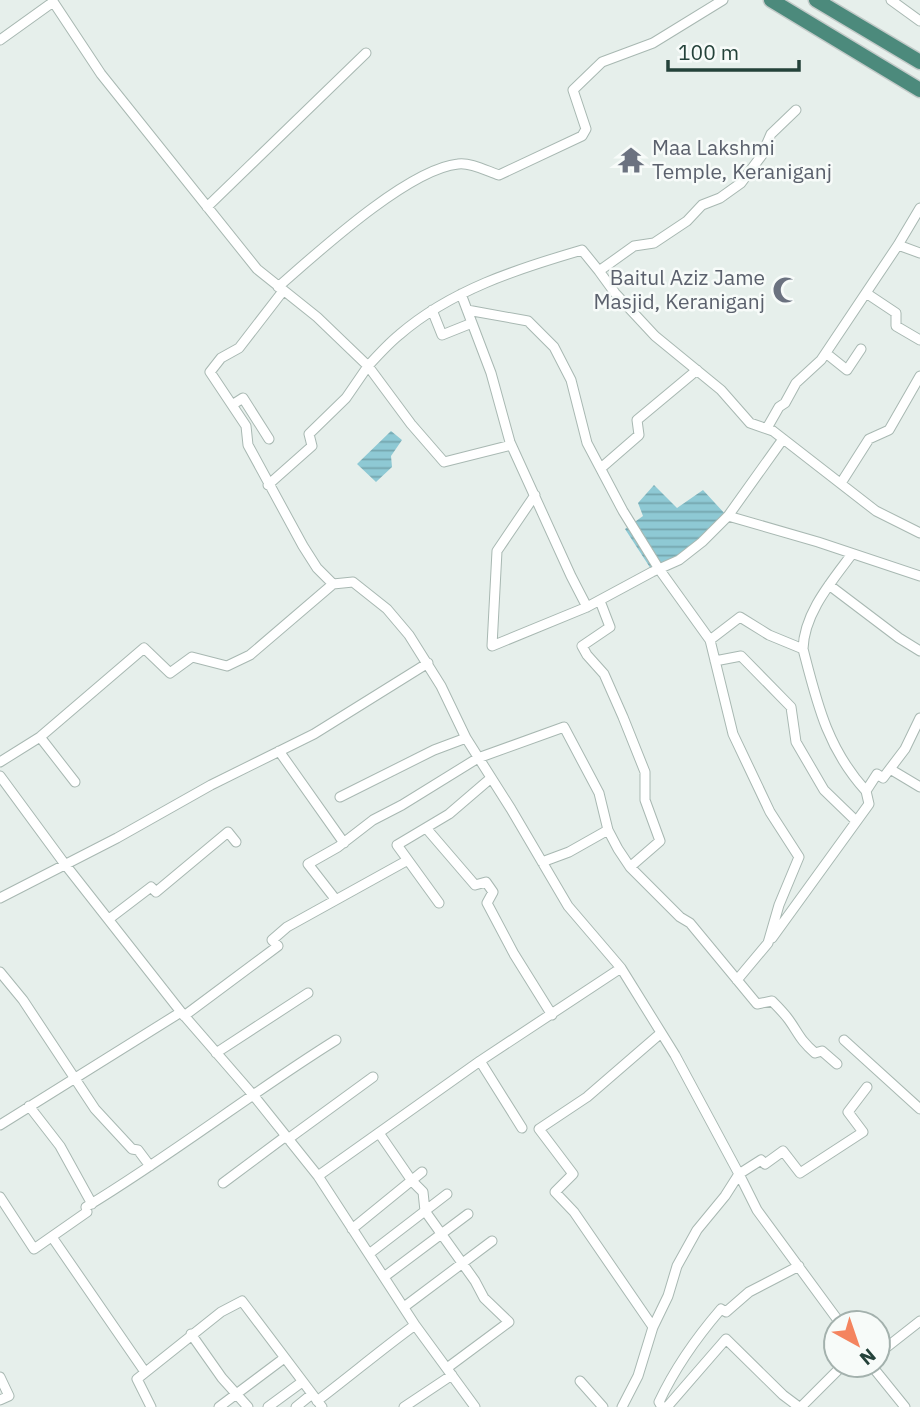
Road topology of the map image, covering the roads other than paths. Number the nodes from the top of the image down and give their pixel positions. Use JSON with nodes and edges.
{"nodes":[{"id":1,"x":723,"y":0,"type":"edge"},
{"id":2,"x":771,"y":0,"type":"edge"},
{"id":3,"x":816,"y":0,"type":"edge"},
{"id":4,"x":891,"y":0,"type":"edge"},
{"id":5,"x":52,"y":1,"type":"edge"},
{"id":6,"x":920,"y":21,"type":"edge"},
{"id":7,"x":0,"y":40,"type":"edge"},
{"id":8,"x":366,"y":53,"type":"dead end"},
{"id":9,"x":920,"y":62,"type":"edge"},
{"id":10,"x":920,"y":90,"type":"edge"},
{"id":11,"x":796,"y":110,"type":"dead end"},
{"id":12,"x":207,"y":207,"type":"junction"},
{"id":13,"x":920,"y":208,"type":"edge"},
{"id":14,"x":898,"y":245,"type":"junction"},
{"id":15,"x":920,"y":253,"type":"edge"},
{"id":16,"x":599,"y":271,"type":"junction"},
{"id":17,"x":281,"y":289,"type":"junction"},
{"id":18,"x":866,"y":293,"type":"junction"},
{"id":19,"x":461,"y":294,"type":"junction"},
{"id":20,"x":432,"y":310,"type":"junction"},
{"id":21,"x":467,"y":310,"type":"junction"},
{"id":22,"x":472,"y":323,"type":"junction"},
{"id":23,"x":920,"y":340,"type":"edge"},
{"id":24,"x":861,"y":349,"type":"dead end"},
{"id":25,"x":827,"y":354,"type":"dead end"},
{"id":26,"x":368,"y":366,"type":"junction"},
{"id":27,"x":697,"y":370,"type":"junction"},
{"id":28,"x":920,"y":376,"type":"edge"},
{"id":29,"x":232,"y":405,"type":"junction"},
{"id":30,"x":766,"y":428,"type":"junction"},
{"id":31,"x":269,"y":439,"type":"dead end"},
{"id":32,"x":783,"y":439,"type":"junction"},
{"id":33,"x":511,"y":445,"type":"junction"},
{"id":34,"x":601,"y":468,"type":"junction"},
{"id":35,"x":841,"y":483,"type":"junction"},
{"id":36,"x":268,"y":485,"type":"junction"},
{"id":37,"x":535,"y":495,"type":"junction"},
{"id":38,"x":728,"y":516,"type":"junction"},
{"id":39,"x":920,"y":533,"type":"edge"},
{"id":40,"x":852,"y":554,"type":"junction"},
{"id":41,"x":659,"y":569,"type":"junction"},
{"id":42,"x":920,"y":576,"type":"edge"},
{"id":43,"x":334,"y":584,"type":"junction"},
{"id":44,"x":829,"y":585,"type":"junction"},
{"id":45,"x":600,"y":601,"type":"junction"},
{"id":46,"x":587,"y":607,"type":"junction"},
{"id":47,"x":710,"y":640,"type":"junction"},
{"id":48,"x":803,"y":649,"type":"junction"},
{"id":49,"x":920,"y":651,"type":"edge"},
{"id":50,"x":715,"y":661,"type":"junction"},
{"id":51,"x":428,"y":663,"type":"junction"},
{"id":52,"x":920,"y":718,"type":"edge"},
{"id":53,"x":40,"y":737,"type":"junction"},
{"id":54,"x":466,"y":738,"type":"junction"},
{"id":55,"x":279,"y":751,"type":"junction"},
{"id":56,"x":478,"y":758,"type":"junction"},
{"id":57,"x":0,"y":762,"type":"edge"},
{"id":58,"x":890,"y":769,"type":"junction"},
{"id":59,"x":0,"y":776,"type":"edge"},
{"id":60,"x":491,"y":778,"type":"junction"},
{"id":61,"x":75,"y":782,"type":"dead end"},
{"id":62,"x":920,"y":787,"type":"edge"},
{"id":63,"x":866,"y":791,"type":"junction"},
{"id":64,"x":340,"y":797,"type":"dead end"},
{"id":65,"x":856,"y":821,"type":"junction"},
{"id":66,"x":426,"y":828,"type":"junction"},
{"id":67,"x":608,"y":830,"type":"junction"},
{"id":68,"x":236,"y":842,"type":"dead end"},
{"id":69,"x":344,"y":843,"type":"junction"},
{"id":70,"x":408,"y":860,"type":"junction"},
{"id":71,"x":542,"y":862,"type":"junction"},
{"id":72,"x":64,"y":863,"type":"junction"},
{"id":73,"x":631,"y":867,"type":"junction"},
{"id":74,"x":0,"y":898,"type":"edge"},
{"id":75,"x":336,"y":900,"type":"junction"},
{"id":76,"x":439,"y":903,"type":"dead end"},
{"id":77,"x":109,"y":919,"type":"junction"},
{"id":78,"x":768,"y":943,"type":"junction"},
{"id":79,"x":621,"y":968,"type":"junction"},
{"id":80,"x":0,"y":972,"type":"edge"},
{"id":81,"x":737,"y":980,"type":"junction"},
{"id":82,"x":309,"y":993,"type":"dead end"},
{"id":83,"x":182,"y":1014,"type":"junction"},
{"id":84,"x":552,"y":1015,"type":"junction"},
{"id":85,"x":661,"y":1033,"type":"junction"},
{"id":86,"x":336,"y":1040,"type":"dead end"},
{"id":87,"x":844,"y":1040,"type":"dead end"},
{"id":88,"x":216,"y":1053,"type":"junction"},
{"id":89,"x":480,"y":1061,"type":"junction"},
{"id":90,"x":837,"y":1064,"type":"dead end"},
{"id":91,"x":75,"y":1077,"type":"junction"},
{"id":92,"x":373,"y":1077,"type":"dead end"},
{"id":93,"x":867,"y":1087,"type":"dead end"},
{"id":94,"x":254,"y":1096,"type":"junction"},
{"id":95,"x":29,"y":1106,"type":"junction"},
{"id":96,"x":920,"y":1109,"type":"edge"},
{"id":97,"x":0,"y":1125,"type":"edge"},
{"id":98,"x":522,"y":1128,"type":"dead end"},
{"id":99,"x":379,"y":1133,"type":"junction"},
{"id":100,"x":287,"y":1138,"type":"junction"},
{"id":101,"x":150,"y":1166,"type":"junction"},
{"id":102,"x":422,"y":1172,"type":"dead end"},
{"id":103,"x":739,"y":1174,"type":"junction"},
{"id":104,"x":318,"y":1176,"type":"junction"},
{"id":105,"x":412,"y":1181,"type":"junction"},
{"id":106,"x":223,"y":1183,"type":"dead end"},
{"id":107,"x":447,"y":1194,"type":"dead end"},
{"id":108,"x":0,"y":1197,"type":"edge"},
{"id":109,"x":92,"y":1204,"type":"junction"},
{"id":110,"x":425,"y":1212,"type":"junction"},
{"id":111,"x":468,"y":1214,"type":"dead end"},
{"id":112,"x":352,"y":1229,"type":"junction"},
{"id":113,"x":441,"y":1235,"type":"junction"},
{"id":114,"x":52,"y":1237,"type":"junction"},
{"id":115,"x":492,"y":1241,"type":"dead end"},
{"id":116,"x":369,"y":1254,"type":"junction"},
{"id":117,"x":463,"y":1264,"type":"junction"},
{"id":118,"x":799,"y":1266,"type":"junction"},
{"id":119,"x":384,"y":1277,"type":"junction"},
{"id":120,"x":404,"y":1307,"type":"junction"},
{"id":121,"x":830,"y":1309,"type":"edge"},
{"id":122,"x":920,"y":1321,"type":"edge"},
{"id":123,"x":415,"y":1325,"type":"junction"},
{"id":124,"x":653,"y":1327,"type":"junction"},
{"id":125,"x":191,"y":1334,"type":"junction"},
{"id":126,"x":892,"y":1343,"type":"edge"},
{"id":127,"x":284,"y":1359,"type":"junction"},
{"id":128,"x":450,"y":1372,"type":"junction"},
{"id":129,"x":145,"y":1373,"type":"junction"},
{"id":130,"x":0,"y":1377,"type":"edge"},
{"id":131,"x":829,"y":1379,"type":"edge"},
{"id":132,"x":882,"y":1379,"type":"edge"},
{"id":133,"x":302,"y":1381,"type":"junction"},
{"id":134,"x":580,"y":1381,"type":"dead end"},
{"id":135,"x":237,"y":1394,"type":"junction"},
{"id":136,"x":0,"y":1400,"type":"edge"},
{"id":137,"x":317,"y":1401,"type":"edge"},
{"id":138,"x":625,"y":1406,"type":"edge"},
{"id":139,"x":151,"y":1407,"type":"edge"},
{"id":140,"x":219,"y":1407,"type":"edge"},
{"id":141,"x":248,"y":1407,"type":"edge"},
{"id":142,"x":268,"y":1407,"type":"edge"},
{"id":143,"x":296,"y":1407,"type":"edge"},
{"id":144,"x":404,"y":1407,"type":"edge"},
{"id":145,"x":475,"y":1407,"type":"edge"},
{"id":146,"x":603,"y":1407,"type":"edge"},
{"id":147,"x":662,"y":1407,"type":"edge"},
{"id":148,"x":667,"y":1407,"type":"edge"},
{"id":149,"x":800,"y":1407,"type":"edge"},
{"id":150,"x":905,"y":1407,"type":"edge"}],
"edges":[{"from":1,"to":17,"type":"street"},
{"from":2,"to":10,"type":"highway"},
{"from":3,"to":9,"type":"highway"},
{"from":4,"to":6,"type":"street"},
{"from":5,"to":7,"type":"street"},
{"from":5,"to":12,"type":"street"},
{"from":8,"to":12,"type":"street"},
{"from":11,"to":16,"type":"street"},
{"from":12,"to":17,"type":"street"},
{"from":13,"to":14,"type":"street"},
{"from":14,"to":15,"type":"street"},
{"from":14,"to":18,"type":"street"},
{"from":16,"to":19,"type":"street"},
{"from":16,"to":27,"type":"street"},
{"from":17,"to":26,"type":"street"},
{"from":17,"to":29,"type":"street"},
{"from":18,"to":23,"type":"street"},
{"from":18,"to":30,"type":"street"},
{"from":19,"to":20,"type":"street"},
{"from":19,"to":21,"type":"street"},
{"from":20,"to":22,"type":"street"},
{"from":20,"to":26,"type":"street"},
{"from":21,"to":22,"type":"street"},
{"from":21,"to":34,"type":"street"},
{"from":22,"to":33,"type":"street"},
{"from":24,"to":25,"type":"street"},
{"from":26,"to":33,"type":"street"},
{"from":26,"to":36,"type":"street"},
{"from":27,"to":30,"type":"street"},
{"from":27,"to":34,"type":"street"},
{"from":28,"to":35,"type":"street"},
{"from":29,"to":31,"type":"street"},
{"from":29,"to":36,"type":"street"},
{"from":30,"to":32,"type":"street"},
{"from":32,"to":35,"type":"street"},
{"from":32,"to":38,"type":"street"},
{"from":33,"to":37,"type":"street"},
{"from":34,"to":41,"type":"street"},
{"from":35,"to":39,"type":"street"},
{"from":36,"to":43,"type":"street"},
{"from":37,"to":46,"type":"street"},
{"from":37,"to":46,"type":"street"},
{"from":38,"to":40,"type":"street"},
{"from":38,"to":41,"type":"street"},
{"from":40,"to":42,"type":"street"},
{"from":40,"to":44,"type":"street"},
{"from":41,"to":45,"type":"street"},
{"from":41,"to":47,"type":"street"},
{"from":43,"to":51,"type":"street"},
{"from":43,"to":53,"type":"street"},
{"from":44,"to":48,"type":"street"},
{"from":44,"to":49,"type":"street"},
{"from":45,"to":46,"type":"street"},
{"from":45,"to":73,"type":"street"},
{"from":47,"to":48,"type":"street"},
{"from":47,"to":50,"type":"street"},
{"from":48,"to":63,"type":"street"},
{"from":50,"to":65,"type":"street"},
{"from":50,"to":78,"type":"street"},
{"from":51,"to":54,"type":"street"},
{"from":51,"to":55,"type":"street"},
{"from":52,"to":58,"type":"street"},
{"from":53,"to":57,"type":"street"},
{"from":53,"to":61,"type":"street"},
{"from":54,"to":56,"type":"street"},
{"from":54,"to":64,"type":"street"},
{"from":55,"to":69,"type":"street"},
{"from":55,"to":72,"type":"street"},
{"from":56,"to":60,"type":"street"},
{"from":56,"to":67,"type":"street"},
{"from":56,"to":69,"type":"street"},
{"from":58,"to":62,"type":"street"},
{"from":58,"to":63,"type":"street"},
{"from":59,"to":72,"type":"street"},
{"from":60,"to":66,"type":"street"},
{"from":60,"to":71,"type":"street"},
{"from":63,"to":65,"type":"street"},
{"from":65,"to":78,"type":"street"},
{"from":66,"to":70,"type":"street"},
{"from":66,"to":84,"type":"street"},
{"from":67,"to":71,"type":"street"},
{"from":67,"to":73,"type":"street"},
{"from":68,"to":77,"type":"street"},
{"from":69,"to":75,"type":"street"},
{"from":70,"to":75,"type":"street"},
{"from":70,"to":76,"type":"street"},
{"from":71,"to":79,"type":"street"},
{"from":72,"to":74,"type":"street"},
{"from":72,"to":77,"type":"street"},
{"from":73,"to":81,"type":"street"},
{"from":75,"to":83,"type":"street"},
{"from":77,"to":83,"type":"street"},
{"from":78,"to":81,"type":"street"},
{"from":79,"to":84,"type":"street"},
{"from":79,"to":85,"type":"street"},
{"from":80,"to":91,"type":"street"},
{"from":81,"to":90,"type":"street"},
{"from":82,"to":88,"type":"street"},
{"from":83,"to":88,"type":"street"},
{"from":83,"to":91,"type":"street"},
{"from":84,"to":89,"type":"street"},
{"from":85,"to":103,"type":"street"},
{"from":85,"to":124,"type":"street"},
{"from":86,"to":94,"type":"street"},
{"from":87,"to":96,"type":"street"},
{"from":88,"to":94,"type":"street"},
{"from":89,"to":98,"type":"street"},
{"from":89,"to":99,"type":"street"},
{"from":91,"to":95,"type":"street"},
{"from":91,"to":101,"type":"street"},
{"from":92,"to":100,"type":"street"},
{"from":93,"to":103,"type":"street"},
{"from":94,"to":100,"type":"street"},
{"from":94,"to":101,"type":"street"},
{"from":95,"to":97,"type":"street"},
{"from":95,"to":109,"type":"street"},
{"from":99,"to":104,"type":"street"},
{"from":99,"to":105,"type":"street"},
{"from":100,"to":104,"type":"street"},
{"from":100,"to":106,"type":"street"},
{"from":101,"to":109,"type":"street"},
{"from":102,"to":105,"type":"street"},
{"from":103,"to":118,"type":"street"},
{"from":103,"to":124,"type":"street"},
{"from":104,"to":112,"type":"street"},
{"from":105,"to":110,"type":"street"},
{"from":105,"to":112,"type":"street"},
{"from":107,"to":110,"type":"street"},
{"from":108,"to":114,"type":"street"},
{"from":109,"to":114,"type":"street"},
{"from":110,"to":113,"type":"street"},
{"from":110,"to":116,"type":"street"},
{"from":111,"to":113,"type":"street"},
{"from":112,"to":116,"type":"street"},
{"from":113,"to":117,"type":"street"},
{"from":113,"to":119,"type":"street"},
{"from":114,"to":129,"type":"street"},
{"from":115,"to":117,"type":"street"},
{"from":116,"to":119,"type":"street"},
{"from":117,"to":120,"type":"street"},
{"from":117,"to":128,"type":"street"},
{"from":118,"to":121,"type":"street"},
{"from":118,"to":147,"type":"street"},
{"from":119,"to":120,"type":"street"},
{"from":120,"to":123,"type":"street"},
{"from":122,"to":126,"type":"street"},
{"from":123,"to":128,"type":"street"},
{"from":123,"to":137,"type":"street"},
{"from":124,"to":138,"type":"street"},
{"from":125,"to":127,"type":"street"},
{"from":125,"to":129,"type":"street"},
{"from":125,"to":135,"type":"street"},
{"from":127,"to":133,"type":"street"},
{"from":127,"to":135,"type":"street"},
{"from":128,"to":144,"type":"street"},
{"from":128,"to":145,"type":"street"},
{"from":129,"to":139,"type":"street"},
{"from":130,"to":136,"type":"street"},
{"from":131,"to":149,"type":"street"},
{"from":132,"to":150,"type":"street"},
{"from":133,"to":137,"type":"street"},
{"from":133,"to":142,"type":"street"},
{"from":134,"to":146,"type":"street"},
{"from":135,"to":140,"type":"street"},
{"from":135,"to":141,"type":"street"},
{"from":137,"to":143,"type":"street"},
{"from":148,"to":149,"type":"street"}]}
